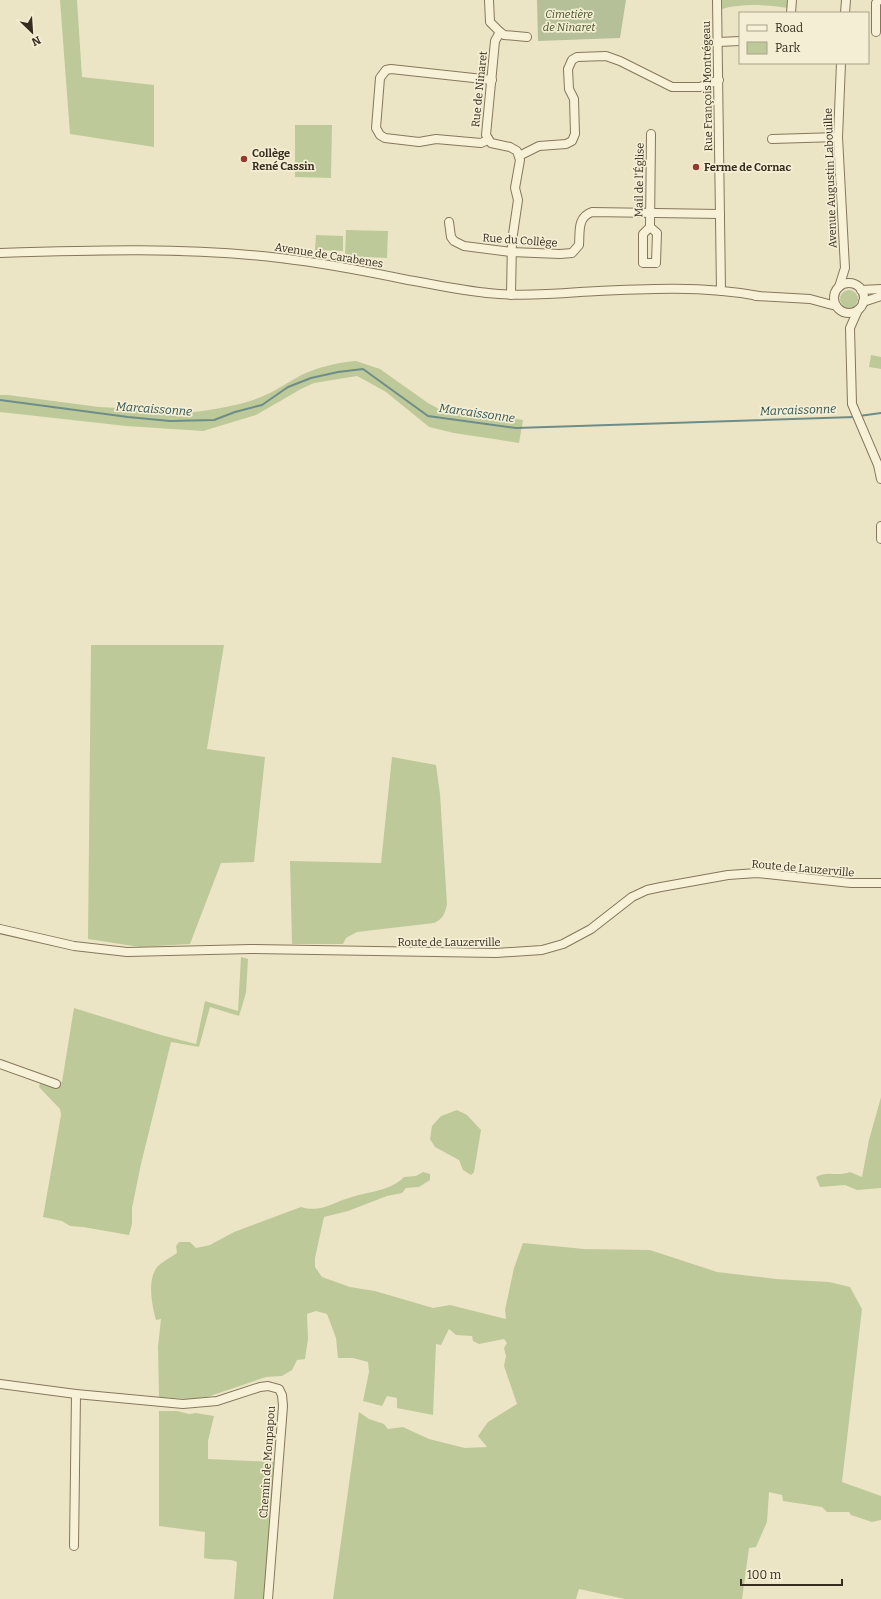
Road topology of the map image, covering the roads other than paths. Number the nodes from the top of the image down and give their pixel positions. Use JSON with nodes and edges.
{"nodes":[{"id":1,"x":489,"y":0,"type":"edge"},
{"id":2,"x":717,"y":0,"type":"edge"},
{"id":3,"x":792,"y":0,"type":"edge"},
{"id":4,"x":846,"y":0,"type":"edge"},
{"id":5,"x":879,"y":0,"type":"edge"},
{"id":6,"x":791,"y":12,"type":"edge"},
{"id":7,"x":845,"y":12,"type":"edge"},
{"id":8,"x":500,"y":32,"type":"junction"},
{"id":9,"x":875,"y":32,"type":"edge"},
{"id":10,"x":527,"y":37,"type":"dead end"},
{"id":11,"x":739,"y":41,"type":"edge"},
{"id":12,"x":718,"y":42,"type":"junction"},
{"id":13,"x":841,"y":64,"type":"edge"},
{"id":14,"x":492,"y":80,"type":"junction"},
{"id":15,"x":719,"y":80,"type":"junction"},
{"id":16,"x":651,"y":134,"type":"dead end"},
{"id":17,"x":838,"y":137,"type":"junction"},
{"id":18,"x":772,"y":139,"type":"dead end"},
{"id":19,"x":488,"y":140,"type":"junction"},
{"id":20,"x":520,"y":156,"type":"junction"},
{"id":21,"x":650,"y":212,"type":"junction"},
{"id":22,"x":720,"y":214,"type":"junction"},
{"id":23,"x":449,"y":222,"type":"dead end"},
{"id":24,"x":650,"y":227,"type":"dead end"},
{"id":25,"x":511,"y":252,"type":"junction"},
{"id":26,"x":0,"y":253,"type":"edge"},
{"id":27,"x":845,"y":268,"type":"junction"},
{"id":28,"x":858,"y":287,"type":"junction"},
{"id":29,"x":838,"y":289,"type":"junction"},
{"id":30,"x":881,"y":289,"type":"edge"},
{"id":31,"x":653,"y":290,"type":"junction"},
{"id":32,"x":721,"y":291,"type":"junction"},
{"id":33,"x":511,"y":295,"type":"junction"},
{"id":34,"x":759,"y":296,"type":"junction"},
{"id":35,"x":881,"y":296,"type":"edge"},
{"id":36,"x":810,"y":299,"type":"junction"},
{"id":37,"x":863,"y":302,"type":"junction"},
{"id":38,"x":839,"y":308,"type":"junction"},
{"id":39,"x":858,"y":310,"type":"junction"},
{"id":40,"x":850,"y":328,"type":"junction"},
{"id":41,"x":881,"y":479,"type":"edge"},
{"id":42,"x":881,"y":526,"type":"edge"},
{"id":43,"x":881,"y":539,"type":"edge"},
{"id":44,"x":881,"y":883,"type":"edge"},
{"id":45,"x":0,"y":929,"type":"edge"},
{"id":46,"x":0,"y":1064,"type":"edge"},
{"id":47,"x":56,"y":1084,"type":"dead end"},
{"id":48,"x":0,"y":1384,"type":"edge"},
{"id":49,"x":76,"y":1394,"type":"junction"},
{"id":50,"x":74,"y":1546,"type":"dead end"},
{"id":51,"x":268,"y":1599,"type":"edge"}],
"edges":[{"from":1,"to":8,"type":"street"},
{"from":2,"to":12,"type":"street","name":"Rue François Montrégeau"},
{"from":3,"to":6,"type":"street"},
{"from":4,"to":7,"type":"street"},
{"from":5,"to":9,"type":"street"},
{"from":8,"to":10,"type":"street"},
{"from":8,"to":14,"type":"street","name":"Rue de Ninaret"},
{"from":11,"to":12,"type":"street"},
{"from":12,"to":15,"type":"street","name":"Rue François Montrégeau"},
{"from":13,"to":17,"type":"street","name":"Avenue Augustin Labouilhe"},
{"from":14,"to":19,"type":"street","name":"Rue de Ninaret"},
{"from":14,"to":19,"type":"street"},
{"from":15,"to":20,"type":"street"},
{"from":15,"to":22,"type":"street","name":"Rue François Montrégeau"},
{"from":16,"to":21,"type":"street","name":"Mail de l'Église"},
{"from":17,"to":18,"type":"street"},
{"from":17,"to":27,"type":"street","name":"Avenue Augustin Labouilhe"},
{"from":19,"to":20,"type":"street","name":"Rue de Ninaret"},
{"from":20,"to":25,"type":"street"},
{"from":21,"to":22,"type":"street","name":"Rue du Collège"},
{"from":21,"to":24,"type":"street","name":"Mail de l'Église"},
{"from":21,"to":25,"type":"street","name":"Rue du Collège"},
{"from":22,"to":32,"type":"street","name":"Rue François Montrégeau"},
{"from":23,"to":25,"type":"street","name":"Rue du Collège"},
{"from":25,"to":33,"type":"street"},
{"from":26,"to":33,"type":"street","name":"Avenue de Carabenes"},
{"from":27,"to":28,"type":"street","name":"Avenue Augustin Labouilhe"},
{"from":27,"to":29,"type":"street","name":"Avenue Augustin Labouilhe"},
{"from":28,"to":29,"type":"street"},
{"from":28,"to":30,"type":"street"},
{"from":28,"to":37,"type":"street"},
{"from":29,"to":36,"type":"street","name":"Avenue de Carabenes"},
{"from":29,"to":38,"type":"street"},
{"from":31,"to":32,"type":"street","name":"Avenue de Carabenes"},
{"from":31,"to":33,"type":"street","name":"Avenue de Carabenes"},
{"from":31,"to":34,"type":"street","name":"Avenue de Carabenes"},
{"from":32,"to":34,"type":"street","name":"Avenue de Carabenes"},
{"from":34,"to":36,"type":"street","name":"Avenue de Carabenes"},
{"from":35,"to":37,"type":"street"},
{"from":36,"to":38,"type":"street","name":"Avenue de Carabenes"},
{"from":37,"to":39,"type":"street"},
{"from":38,"to":39,"type":"street"},
{"from":38,"to":40,"type":"street"},
{"from":39,"to":40,"type":"street"},
{"from":40,"to":41,"type":"street"},
{"from":42,"to":43,"type":"street"},
{"from":44,"to":45,"type":"street","name":"Route de Lauzerville"},
{"from":46,"to":47,"type":"street"},
{"from":48,"to":49,"type":"street","name":"Chemin de Monpapou"},
{"from":49,"to":50,"type":"street"},
{"from":49,"to":51,"type":"street","name":"Chemin de Monpapou"}]}
